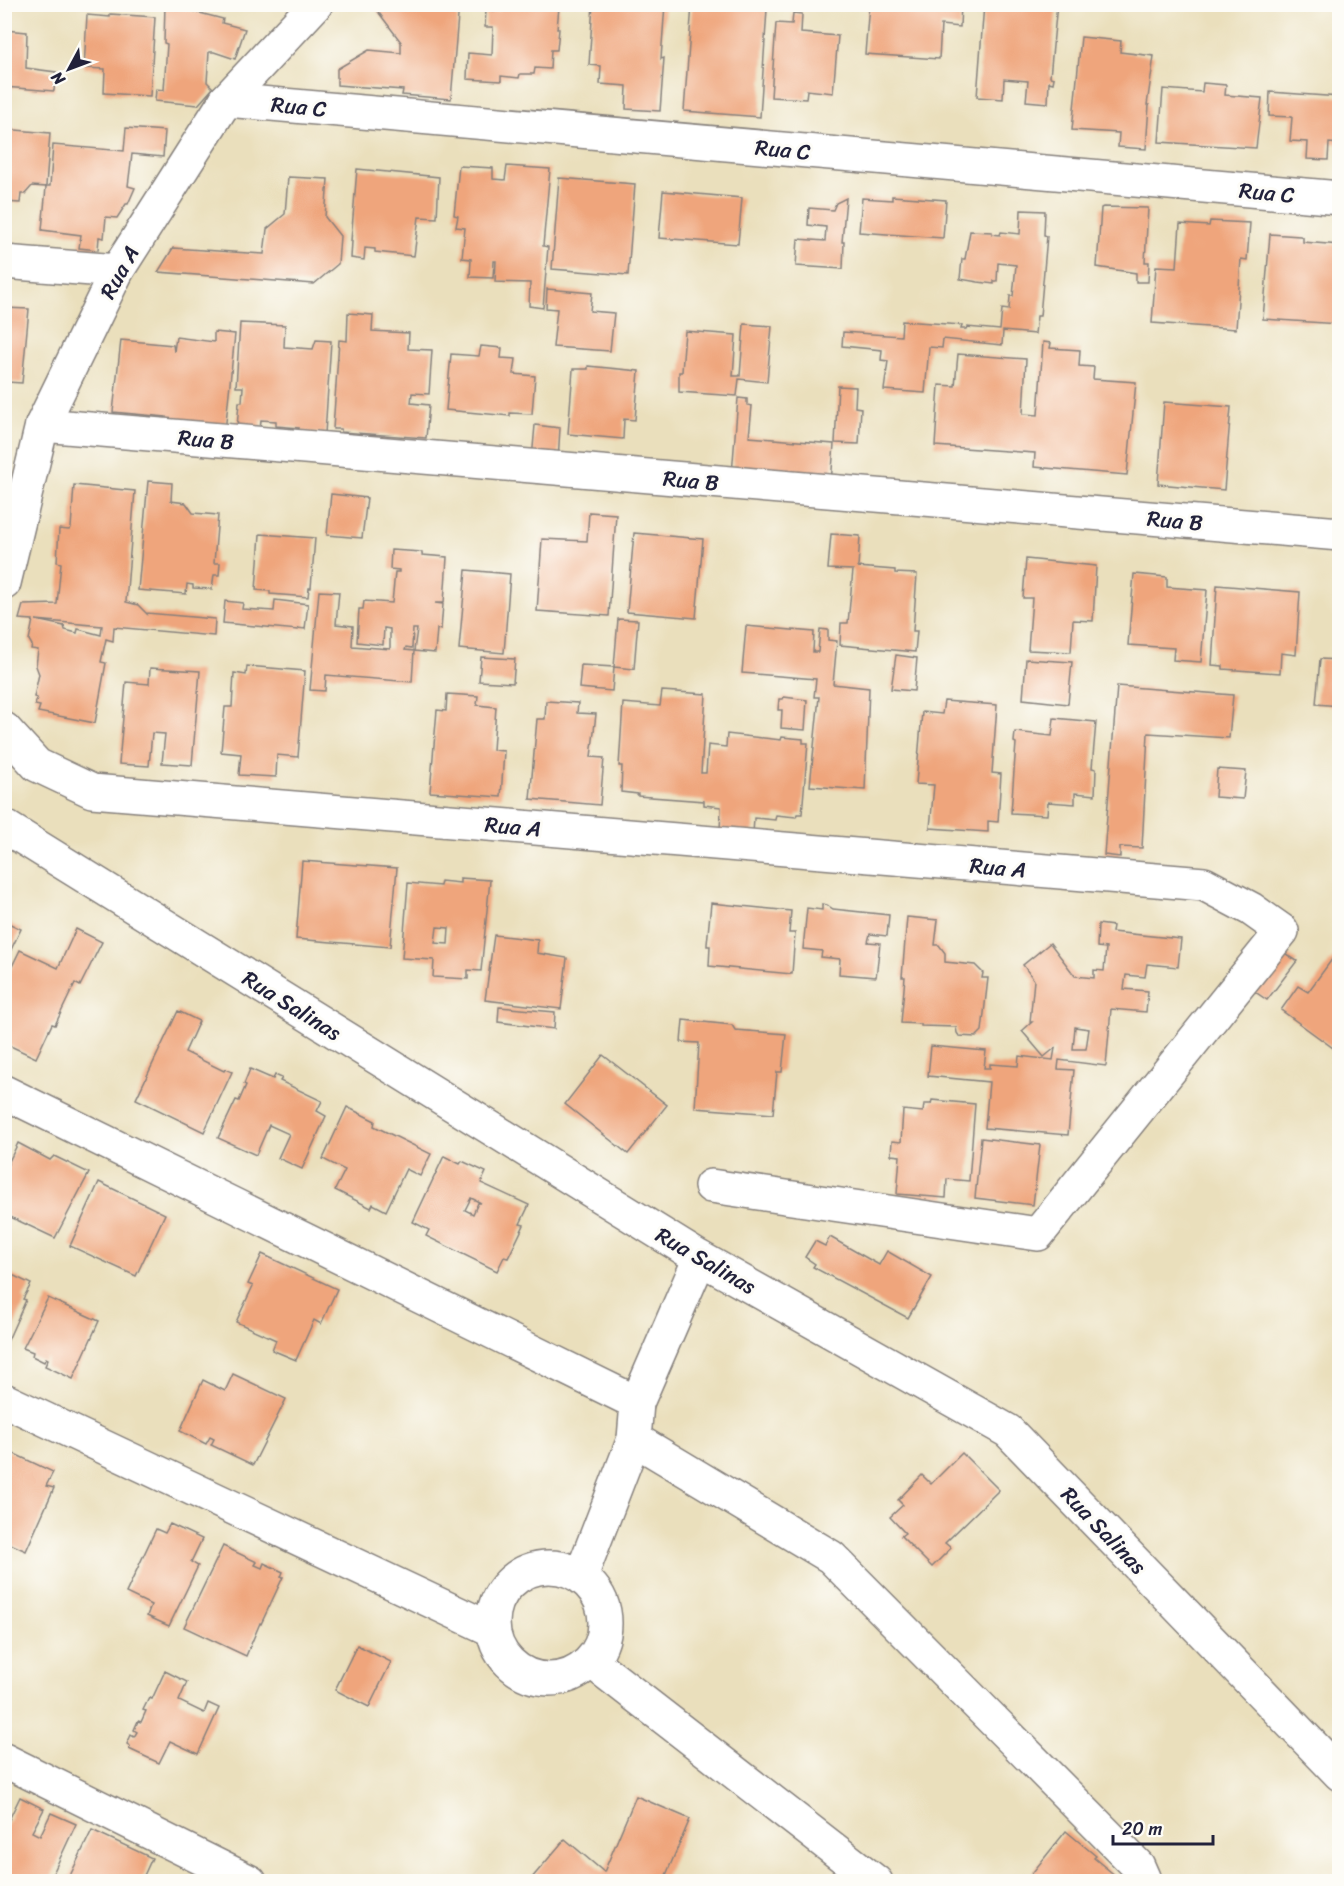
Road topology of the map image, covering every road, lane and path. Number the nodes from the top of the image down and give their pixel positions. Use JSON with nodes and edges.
{"nodes":[{"id":1,"x":316,"y":4,"type":"edge"},
{"id":2,"x":226,"y":100,"type":"junction"},
{"id":3,"x":1340,"y":198,"type":"edge"},
{"id":4,"x":4,"y":262,"type":"edge"},
{"id":5,"x":117,"y":271,"type":"junction"},
{"id":6,"x":42,"y":425,"type":"junction"},
{"id":7,"x":1340,"y":534,"type":"edge"},
{"id":8,"x":4,"y":583,"type":"edge"},
{"id":9,"x":4,"y":729,"type":"edge"},
{"id":10,"x":4,"y":826,"type":"edge"},
{"id":11,"x":4,"y":1092,"type":"edge"},
{"id":12,"x":711,"y":1186,"type":"dead end"},
{"id":13,"x":700,"y":1258,"type":"junction"},
{"id":14,"x":4,"y":1400,"type":"edge"},
{"id":15,"x":637,"y":1403,"type":"junction"},
{"id":16,"x":634,"y":1439,"type":"junction"},
{"id":17,"x":581,"y":1576,"type":"junction"},
{"id":18,"x":493,"y":1630,"type":"junction"},
{"id":19,"x":591,"y":1661,"type":"junction"},
{"id":20,"x":4,"y":1760,"type":"edge"},
{"id":21,"x":1340,"y":1774,"type":"edge"},
{"id":22,"x":250,"y":1881,"type":"edge"},
{"id":23,"x":876,"y":1881,"type":"edge"},
{"id":24,"x":1145,"y":1881,"type":"edge"}],
"edges":[{"from":1,"to":2,"type":"street","name":"Rua A"},
{"from":2,"to":3,"type":"street","name":"Rua C"},
{"from":2,"to":5,"type":"street","name":"Rua A"},
{"from":4,"to":5,"type":"street"},
{"from":5,"to":6,"type":"street","name":"Rua A"},
{"from":6,"to":7,"type":"street","name":"Rua B"},
{"from":6,"to":8,"type":"street","name":"Rua A"},
{"from":9,"to":12,"type":"street","name":"Rua A"},
{"from":10,"to":13,"type":"street","name":"Rua Salinas"},
{"from":11,"to":15,"type":"street"},
{"from":13,"to":15,"type":"street"},
{"from":13,"to":21,"type":"street","name":"Rua Salinas"},
{"from":14,"to":18,"type":"street"},
{"from":15,"to":16,"type":"street"},
{"from":16,"to":17,"type":"street"},
{"from":16,"to":24,"type":"street"},
{"from":17,"to":18,"type":"street"},
{"from":17,"to":19,"type":"street"},
{"from":18,"to":19,"type":"street"},
{"from":19,"to":23,"type":"street"},
{"from":20,"to":22,"type":"street"}]}
